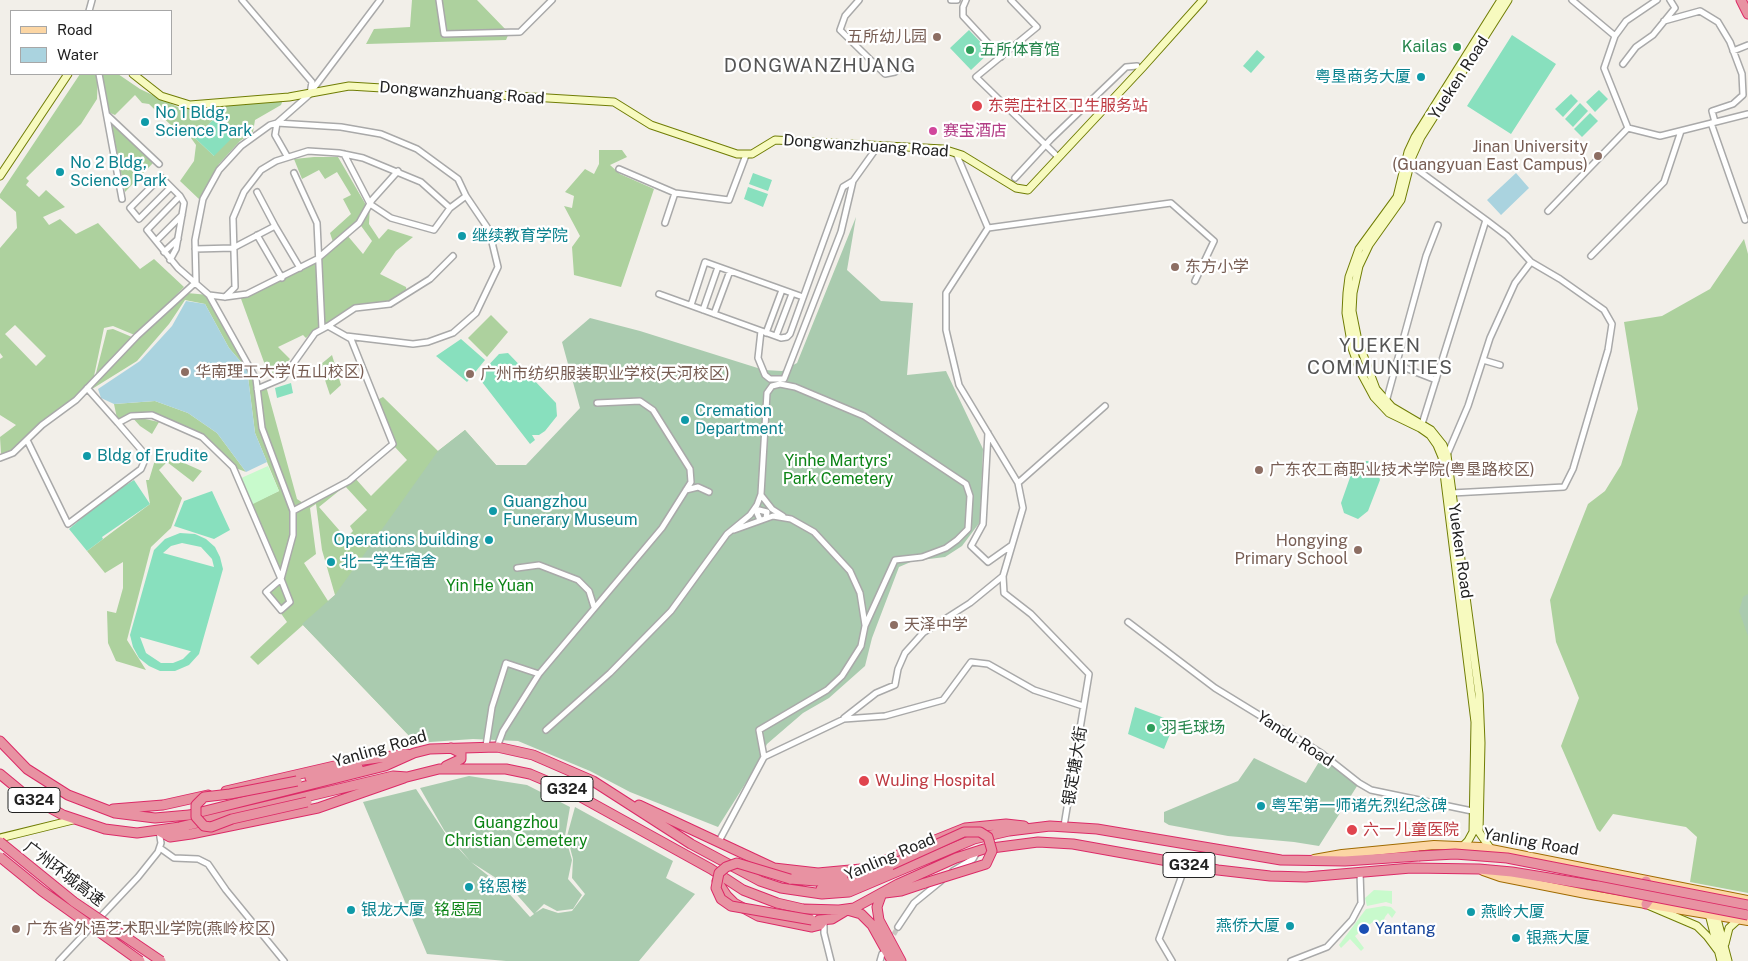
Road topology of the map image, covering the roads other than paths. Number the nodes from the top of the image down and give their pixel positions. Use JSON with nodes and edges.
{"nodes":[{"id":1,"x":242,"y":0,"type":"edge"},
{"id":2,"x":380,"y":0,"type":"edge"},
{"id":3,"x":439,"y":0,"type":"edge"},
{"id":4,"x":552,"y":0,"type":"edge"},
{"id":5,"x":859,"y":0,"type":"edge"},
{"id":6,"x":951,"y":0,"type":"edge"},
{"id":7,"x":957,"y":0,"type":"edge"},
{"id":8,"x":966,"y":0,"type":"edge"},
{"id":9,"x":1011,"y":0,"type":"edge"},
{"id":10,"x":1203,"y":0,"type":"edge"},
{"id":11,"x":1501,"y":0,"type":"edge"},
{"id":12,"x":1508,"y":0,"type":"edge"},
{"id":13,"x":1572,"y":0,"type":"edge"},
{"id":14,"x":1657,"y":0,"type":"edge"},
{"id":15,"x":1670,"y":0,"type":"edge"},
{"id":16,"x":1741,"y":0,"type":"edge"},
{"id":17,"x":1748,"y":14,"type":"edge"},
{"id":18,"x":1664,"y":21,"type":"junction"},
{"id":19,"x":1615,"y":36,"type":"junction"},
{"id":20,"x":1748,"y":45,"type":"edge"},
{"id":21,"x":1733,"y":51,"type":"junction"},
{"id":22,"x":1001,"y":57,"type":"junction"},
{"id":23,"x":904,"y":64,"type":"dead end"},
{"id":24,"x":1623,"y":64,"type":"dead end"},
{"id":25,"x":1137,"y":66,"type":"dead end"},
{"id":26,"x":67,"y":75,"type":"edge"},
{"id":27,"x":99,"y":75,"type":"edge"},
{"id":28,"x":134,"y":75,"type":"edge"},
{"id":29,"x":310,"y":94,"type":"junction"},
{"id":30,"x":106,"y":114,"type":"junction"},
{"id":31,"x":1748,"y":114,"type":"edge"},
{"id":32,"x":1713,"y":122,"type":"junction"},
{"id":33,"x":277,"y":123,"type":"junction"},
{"id":34,"x":1628,"y":128,"type":"junction"},
{"id":35,"x":1681,"y":131,"type":"junction"},
{"id":36,"x":1046,"y":144,"type":"junction"},
{"id":37,"x":878,"y":146,"type":"junction"},
{"id":38,"x":956,"y":152,"type":"junction"},
{"id":39,"x":344,"y":154,"type":"junction"},
{"id":40,"x":287,"y":156,"type":"junction"},
{"id":41,"x":746,"y":156,"type":"junction"},
{"id":42,"x":1058,"y":157,"type":"junction"},
{"id":43,"x":159,"y":164,"type":"dead end"},
{"id":44,"x":1410,"y":165,"type":"junction"},
{"id":45,"x":619,"y":169,"type":"dead end"},
{"id":46,"x":398,"y":171,"type":"junction"},
{"id":47,"x":294,"y":173,"type":"dead end"},
{"id":48,"x":0,"y":176,"type":"edge"},
{"id":49,"x":1015,"y":178,"type":"dead end"},
{"id":50,"x":853,"y":181,"type":"junction"},
{"id":51,"x":171,"y":187,"type":"junction"},
{"id":52,"x":257,"y":192,"type":"dead end"},
{"id":53,"x":675,"y":193,"type":"junction"},
{"id":54,"x":180,"y":196,"type":"junction"},
{"id":55,"x":466,"y":196,"type":"junction"},
{"id":56,"x":122,"y":199,"type":"dead end"},
{"id":57,"x":370,"y":204,"type":"junction"},
{"id":58,"x":450,"y":208,"type":"junction"},
{"id":59,"x":1548,"y":211,"type":"dead end"},
{"id":60,"x":182,"y":214,"type":"junction"},
{"id":61,"x":1486,"y":220,"type":"junction"},
{"id":62,"x":1745,"y":220,"type":"dead end"},
{"id":63,"x":665,"y":223,"type":"dead end"},
{"id":64,"x":1438,"y":225,"type":"dead end"},
{"id":65,"x":275,"y":226,"type":"junction"},
{"id":66,"x":988,"y":228,"type":"junction"},
{"id":67,"x":257,"y":235,"type":"junction"},
{"id":68,"x":178,"y":239,"type":"junction"},
{"id":69,"x":156,"y":241,"type":"junction"},
{"id":70,"x":233,"y":248,"type":"junction"},
{"id":71,"x":195,"y":249,"type":"junction"},
{"id":72,"x":164,"y":252,"type":"junction"},
{"id":73,"x":453,"y":256,"type":"dead end"},
{"id":74,"x":1591,"y":256,"type":"dead end"},
{"id":75,"x":317,"y":259,"type":"junction"},
{"id":76,"x":170,"y":260,"type":"junction"},
{"id":77,"x":1531,"y":262,"type":"junction"},
{"id":78,"x":718,"y":266,"type":"junction"},
{"id":79,"x":300,"y":268,"type":"junction"},
{"id":80,"x":730,"y":271,"type":"junction"},
{"id":81,"x":282,"y":278,"type":"junction"},
{"id":82,"x":1195,"y":281,"type":"dead end"},
{"id":83,"x":196,"y":282,"type":"junction"},
{"id":84,"x":782,"y":290,"type":"junction"},
{"id":85,"x":659,"y":294,"type":"dead end"},
{"id":86,"x":792,"y":294,"type":"junction"},
{"id":87,"x":209,"y":295,"type":"junction"},
{"id":88,"x":225,"y":297,"type":"junction"},
{"id":89,"x":803,"y":297,"type":"junction"},
{"id":90,"x":691,"y":305,"type":"junction"},
{"id":91,"x":703,"y":310,"type":"junction"},
{"id":92,"x":714,"y":314,"type":"junction"},
{"id":93,"x":328,"y":326,"type":"junction"},
{"id":94,"x":322,"y":329,"type":"junction"},
{"id":95,"x":764,"y":332,"type":"junction"},
{"id":96,"x":346,"y":336,"type":"junction"},
{"id":97,"x":776,"y":336,"type":"junction"},
{"id":98,"x":1483,"y":360,"type":"junction"},
{"id":99,"x":1395,"y":364,"type":"junction"},
{"id":100,"x":1500,"y":365,"type":"dead end"},
{"id":101,"x":1436,"y":380,"type":"junction"},
{"id":102,"x":87,"y":388,"type":"junction"},
{"id":103,"x":257,"y":389,"type":"junction"},
{"id":104,"x":1386,"y":402,"type":"junction"},
{"id":105,"x":597,"y":403,"type":"dead end"},
{"id":106,"x":1105,"y":406,"type":"dead end"},
{"id":107,"x":118,"y":423,"type":"junction"},
{"id":108,"x":1422,"y":424,"type":"junction"},
{"id":109,"x":988,"y":433,"type":"junction"},
{"id":110,"x":26,"y":440,"type":"junction"},
{"id":111,"x":1447,"y":455,"type":"junction"},
{"id":112,"x":0,"y":458,"type":"edge"},
{"id":113,"x":1018,"y":483,"type":"junction"},
{"id":114,"x":686,"y":490,"type":"junction"},
{"id":115,"x":709,"y":492,"type":"dead end"},
{"id":116,"x":1452,"y":493,"type":"junction"},
{"id":117,"x":761,"y":494,"type":"junction"},
{"id":118,"x":756,"y":510,"type":"junction"},
{"id":119,"x":293,"y":511,"type":"junction"},
{"id":120,"x":766,"y":518,"type":"junction"},
{"id":121,"x":787,"y":518,"type":"junction"},
{"id":122,"x":760,"y":520,"type":"junction"},
{"id":123,"x":730,"y":531,"type":"junction"},
{"id":124,"x":1012,"y":545,"type":"junction"},
{"id":125,"x":517,"y":568,"type":"dead end"},
{"id":126,"x":1003,"y":576,"type":"junction"},
{"id":127,"x":281,"y":579,"type":"junction"},
{"id":128,"x":594,"y":607,"type":"junction"},
{"id":129,"x":1128,"y":622,"type":"dead end"},
{"id":130,"x":866,"y":626,"type":"junction"},
{"id":131,"x":539,"y":674,"type":"junction"},
{"id":132,"x":1084,"y":706,"type":"junction"},
{"id":133,"x":844,"y":719,"type":"junction"},
{"id":134,"x":546,"y":730,"type":"dead end"},
{"id":135,"x":0,"y":741,"type":"edge"},
{"id":136,"x":486,"y":746,"type":"junction"},
{"id":137,"x":449,"y":747,"type":"junction"},
{"id":138,"x":497,"y":747,"type":"junction"},
{"id":139,"x":414,"y":753,"type":"junction"},
{"id":140,"x":764,"y":757,"type":"junction"},
{"id":141,"x":439,"y":769,"type":"junction"},
{"id":142,"x":0,"y":774,"type":"edge"},
{"id":143,"x":407,"y":777,"type":"junction"},
{"id":144,"x":611,"y":791,"type":"junction"},
{"id":145,"x":102,"y":809,"type":"junction"},
{"id":146,"x":1477,"y":812,"type":"junction"},
{"id":147,"x":74,"y":820,"type":"junction"},
{"id":148,"x":1064,"y":826,"type":"junction"},
{"id":149,"x":1031,"y":827,"type":"junction"},
{"id":150,"x":159,"y":831,"type":"junction"},
{"id":151,"x":0,"y":840,"type":"edge"},
{"id":152,"x":718,"y":843,"type":"junction"},
{"id":153,"x":1462,"y":846,"type":"junction"},
{"id":154,"x":160,"y":848,"type":"junction"},
{"id":155,"x":1490,"y":848,"type":"junction"},
{"id":156,"x":977,"y":851,"type":"junction"},
{"id":157,"x":0,"y":857,"type":"edge"},
{"id":158,"x":1310,"y":859,"type":"junction"},
{"id":159,"x":1186,"y":864,"type":"junction"},
{"id":160,"x":711,"y":869,"type":"junction"},
{"id":161,"x":862,"y":869,"type":"junction"},
{"id":162,"x":1479,"y":869,"type":"junction"},
{"id":163,"x":1360,"y":872,"type":"junction"},
{"id":164,"x":1646,"y":880,"type":"junction"},
{"id":165,"x":1700,"y":890,"type":"junction"},
{"id":166,"x":804,"y":891,"type":"junction"},
{"id":167,"x":882,"y":893,"type":"junction"},
{"id":168,"x":1748,"y":900,"type":"edge"},
{"id":169,"x":1646,"y":904,"type":"junction"},
{"id":170,"x":1748,"y":905,"type":"edge"},
{"id":171,"x":847,"y":910,"type":"junction"},
{"id":172,"x":1748,"y":911,"type":"edge"},
{"id":173,"x":1712,"y":912,"type":"junction"},
{"id":174,"x":1748,"y":915,"type":"edge"},
{"id":175,"x":1739,"y":919,"type":"junction"},
{"id":176,"x":824,"y":920,"type":"junction"},
{"id":177,"x":1748,"y":921,"type":"edge"},
{"id":178,"x":898,"y":928,"type":"tunnel mouth"},
{"id":179,"x":882,"y":954,"type":"dead end"},
{"id":180,"x":1724,"y":956,"type":"edge"},
{"id":181,"x":59,"y":961,"type":"edge"},
{"id":182,"x":140,"y":961,"type":"edge"},
{"id":183,"x":161,"y":961,"type":"edge"},
{"id":184,"x":284,"y":961,"type":"edge"},
{"id":185,"x":831,"y":961,"type":"edge"},
{"id":186,"x":880,"y":961,"type":"edge"},
{"id":187,"x":892,"y":961,"type":"edge"},
{"id":188,"x":901,"y":961,"type":"edge"},
{"id":189,"x":1172,"y":961,"type":"edge"},
{"id":190,"x":1292,"y":961,"type":"edge"},
{"id":191,"x":1721,"y":961,"type":"edge"}],
"edges":[{"from":1,"to":29,"type":"street"},
{"from":2,"to":29,"type":"street"},
{"from":3,"to":4,"type":"street"},
{"from":5,"to":23,"type":"street"},
{"from":6,"to":7,"type":"street"},
{"from":8,"to":22,"type":"street"},
{"from":9,"to":22,"type":"street"},
{"from":10,"to":42,"type":"main road","name":"Dongwanzhuang Road"},
{"from":11,"to":146,"type":"main road","name":"Yueken Road"},
{"from":12,"to":44,"type":"main road","name":"Yueken Road"},
{"from":13,"to":19,"type":"street"},
{"from":14,"to":19,"type":"street"},
{"from":15,"to":18,"type":"street"},
{"from":16,"to":17,"type":"highway"},
{"from":18,"to":21,"type":"street"},
{"from":18,"to":24,"type":"street"},
{"from":19,"to":34,"type":"street"},
{"from":20,"to":21,"type":"street"},
{"from":21,"to":32,"type":"street"},
{"from":22,"to":36,"type":"street"},
{"from":25,"to":36,"type":"street"},
{"from":26,"to":48,"type":"main road"},
{"from":27,"to":30,"type":"street"},
{"from":28,"to":29,"type":"main road","name":"Dongwanzhuang Road"},
{"from":29,"to":33,"type":"street"},
{"from":29,"to":41,"type":"main road","name":"Dongwanzhuang Road"},
{"from":30,"to":43,"type":"street"},
{"from":30,"to":56,"type":"street"},
{"from":31,"to":32,"type":"street"},
{"from":32,"to":35,"type":"street"},
{"from":32,"to":62,"type":"street"},
{"from":33,"to":40,"type":"street"},
{"from":33,"to":55,"type":"street"},
{"from":33,"to":71,"type":"street"},
{"from":34,"to":35,"type":"street"},
{"from":34,"to":59,"type":"street"},
{"from":35,"to":74,"type":"street"},
{"from":36,"to":42,"type":"street"},
{"from":36,"to":49,"type":"street"},
{"from":37,"to":38,"type":"main road","name":"Dongwanzhuang Road"},
{"from":37,"to":41,"type":"main road","name":"Dongwanzhuang Road"},
{"from":37,"to":50,"type":"street"},
{"from":38,"to":42,"type":"main road","name":"Dongwanzhuang Road"},
{"from":38,"to":66,"type":"street"},
{"from":39,"to":40,"type":"street"},
{"from":39,"to":46,"type":"street"},
{"from":39,"to":57,"type":"street"},
{"from":40,"to":70,"type":"street"},
{"from":41,"to":53,"type":"street"},
{"from":44,"to":61,"type":"street"},
{"from":44,"to":104,"type":"main road","name":"Yueken Road"},
{"from":45,"to":53,"type":"street"},
{"from":46,"to":57,"type":"street"},
{"from":46,"to":58,"type":"street"},
{"from":47,"to":75,"type":"street"},
{"from":50,"to":89,"type":"street"},
{"from":50,"to":95,"type":"street"},
{"from":51,"to":51,"type":"street"},
{"from":51,"to":54,"type":"street"},
{"from":52,"to":65,"type":"street"},
{"from":53,"to":63,"type":"street"},
{"from":54,"to":60,"type":"street"},
{"from":54,"to":69,"type":"street"},
{"from":55,"to":58,"type":"street"},
{"from":55,"to":96,"type":"street"},
{"from":57,"to":58,"type":"street"},
{"from":57,"to":75,"type":"street"},
{"from":60,"to":68,"type":"street"},
{"from":60,"to":69,"type":"street"},
{"from":61,"to":77,"type":"street"},
{"from":61,"to":101,"type":"street"},
{"from":64,"to":99,"type":"street"},
{"from":65,"to":67,"type":"street"},
{"from":65,"to":79,"type":"street"},
{"from":66,"to":82,"type":"street"},
{"from":66,"to":109,"type":"street"},
{"from":67,"to":70,"type":"street"},
{"from":67,"to":81,"type":"street"},
{"from":68,"to":72,"type":"street"},
{"from":68,"to":76,"type":"street"},
{"from":69,"to":72,"type":"street"},
{"from":70,"to":71,"type":"street"},
{"from":70,"to":88,"type":"street"},
{"from":71,"to":83,"type":"street"},
{"from":72,"to":76,"type":"street"},
{"from":73,"to":93,"type":"street"},
{"from":75,"to":79,"type":"street"},
{"from":75,"to":94,"type":"street"},
{"from":76,"to":83,"type":"street"},
{"from":77,"to":98,"type":"street"},
{"from":77,"to":116,"type":"street"},
{"from":78,"to":80,"type":"street"},
{"from":78,"to":90,"type":"street"},
{"from":78,"to":91,"type":"street"},
{"from":79,"to":81,"type":"street"},
{"from":80,"to":84,"type":"street"},
{"from":80,"to":92,"type":"street"},
{"from":81,"to":88,"type":"street"},
{"from":83,"to":87,"type":"street"},
{"from":83,"to":102,"type":"street"},
{"from":84,"to":86,"type":"street"},
{"from":84,"to":95,"type":"street"},
{"from":85,"to":90,"type":"street"},
{"from":86,"to":89,"type":"street"},
{"from":86,"to":97,"type":"street"},
{"from":87,"to":88,"type":"street"},
{"from":87,"to":103,"type":"street"},
{"from":89,"to":97,"type":"street"},
{"from":90,"to":91,"type":"street"},
{"from":91,"to":92,"type":"street"},
{"from":92,"to":95,"type":"street"},
{"from":93,"to":94,"type":"street"},
{"from":93,"to":96,"type":"street"},
{"from":94,"to":103,"type":"street"},
{"from":95,"to":97,"type":"street"},
{"from":96,"to":119,"type":"street"},
{"from":98,"to":100,"type":"street"},
{"from":98,"to":111,"type":"street"},
{"from":99,"to":101,"type":"street"},
{"from":99,"to":104,"type":"street"},
{"from":101,"to":108,"type":"street"},
{"from":102,"to":107,"type":"street"},
{"from":102,"to":110,"type":"street"},
{"from":103,"to":119,"type":"street"},
{"from":104,"to":108,"type":"main road","name":"Yueken Road"},
{"from":105,"to":114,"type":"street"},
{"from":106,"to":113,"type":"street"},
{"from":107,"to":110,"type":"street"},
{"from":107,"to":127,"type":"street"},
{"from":108,"to":111,"type":"main road","name":"Yueken Road"},
{"from":109,"to":113,"type":"street"},
{"from":109,"to":124,"type":"street"},
{"from":110,"to":112,"type":"street"},
{"from":111,"to":116,"type":"main road","name":"Yueken Road"},
{"from":113,"to":124,"type":"street"},
{"from":114,"to":115,"type":"street"},
{"from":114,"to":128,"type":"street"},
{"from":116,"to":146,"type":"main road","name":"Yueken Road"},
{"from":117,"to":118,"type":"street"},
{"from":117,"to":121,"type":"street"},
{"from":117,"to":130,"type":"street"},
{"from":118,"to":120,"type":"street"},
{"from":118,"to":122,"type":"street"},
{"from":118,"to":123,"type":"street"},
{"from":119,"to":127,"type":"street"},
{"from":120,"to":121,"type":"street"},
{"from":120,"to":122,"type":"street"},
{"from":121,"to":130,"type":"street"},
{"from":122,"to":123,"type":"street"},
{"from":123,"to":134,"type":"street"},
{"from":124,"to":126,"type":"street"},
{"from":125,"to":128,"type":"street"},
{"from":126,"to":132,"type":"street","name":"银定塘大街"},
{"from":126,"to":133,"type":"street"},
{"from":127,"to":127,"type":"street"},
{"from":128,"to":131,"type":"street"},
{"from":129,"to":146,"type":"street","name":"Yandu Road"},
{"from":130,"to":140,"type":"street"},
{"from":131,"to":136,"type":"street"},
{"from":131,"to":138,"type":"street"},
{"from":132,"to":133,"type":"street"},
{"from":132,"to":148,"type":"street","name":"银定塘大街"},
{"from":133,"to":140,"type":"street"},
{"from":135,"to":145,"type":"highway","name":"Yanling Road","number":"G324"},
{"from":136,"to":137,"type":"highway","name":"Yanling Road","number":"G324"},
{"from":136,"to":138,"type":"highway","name":"Yanling Road","number":"G324"},
{"from":137,"to":139,"type":"highway","name":"Yanling Road","number":"G324"},
{"from":137,"to":141,"type":"highway"},
{"from":138,"to":144,"type":"highway","name":"Yanling Road","number":"G324"},
{"from":139,"to":143,"type":"highway","bridge":true},
{"from":139,"to":145,"type":"highway"},
{"from":139,"to":145,"type":"highway","name":"Yanling Road","number":"G324"},
{"from":140,"to":152,"type":"street"},
{"from":141,"to":143,"type":"highway","name":"Yanling Road","number":"G324"},
{"from":141,"to":160,"type":"highway","name":"Yanling Road","number":"G324"},
{"from":142,"to":147,"type":"highway","name":"Yanling Road","number":"G324"},
{"from":143,"to":150,"type":"highway","name":"Yanling Road","number":"G324"},
{"from":143,"to":150,"type":"highway"},
{"from":144,"to":152,"type":"highway"},
{"from":144,"to":166,"type":"highway","name":"Yanling Road","number":"G324"},
{"from":146,"to":153,"type":"main road","name":"Yueken Road"},
{"from":146,"to":155,"type":"main road","name":"Yueken Road"},
{"from":147,"to":150,"type":"highway","name":"Yanling Road","number":"G324"},
{"from":147,"to":151,"type":"main road"},
{"from":148,"to":149,"type":"highway","name":"Yanling Road","number":"G324"},
{"from":148,"to":158,"type":"highway","name":"Yanling Road","number":"G324"},
{"from":149,"to":161,"type":"highway"},
{"from":149,"to":166,"type":"highway","name":"Yanling Road","number":"G324"},
{"from":150,"to":154,"type":"street"},
{"from":151,"to":183,"type":"highway","name":"广州环城高速","bridge":true},
{"from":152,"to":161,"type":"highway"},
{"from":153,"to":155,"type":"main road","name":"Yanling Road","number":"G324"},
{"from":153,"to":158,"type":"main road","name":"Yanling Road","number":"G324"},
{"from":154,"to":181,"type":"street"},
{"from":154,"to":184,"type":"street"},
{"from":155,"to":164,"type":"main road","name":"Yanling Road","number":"G324"},
{"from":156,"to":159,"type":"highway","name":"Yanling Road","number":"G324"},
{"from":156,"to":167,"type":"highway","name":"Yanling Road","number":"G324"},
{"from":156,"to":178,"type":"street"},
{"from":157,"to":182,"type":"highway","name":"广州环城高速","bridge":true},
{"from":158,"to":170,"type":"highway","bridge":true},
{"from":159,"to":163,"type":"highway","name":"Yanling Road","number":"G324"},
{"from":159,"to":189,"type":"street"},
{"from":160,"to":171,"type":"highway","name":"Yanling Road","number":"G324"},
{"from":160,"to":176,"type":"highway"},
{"from":161,"to":176,"type":"highway","bridge":true},
{"from":162,"to":163,"type":"highway","name":"Yanling Road","number":"G324"},
{"from":162,"to":169,"type":"main road","name":"Yanling Road","number":"G324"},
{"from":162,"to":174,"type":"highway","name":"Yanling Road","bridge":true},
{"from":163,"to":190,"type":"street"},
{"from":164,"to":165,"type":"main road","name":"Yanling Road","number":"G324"},
{"from":164,"to":169,"type":"highway"},
{"from":165,"to":168,"type":"main road","number":"G324"},
{"from":165,"to":173,"type":"main road"},
{"from":166,"to":167,"type":"highway","bridge":true},
{"from":167,"to":171,"type":"highway","name":"Yanling Road","number":"G324"},
{"from":167,"to":188,"type":"highway"},
{"from":169,"to":173,"type":"main road","name":"Yanling Road","number":"G324"},
{"from":169,"to":180,"type":"main road"},
{"from":171,"to":176,"type":"highway"},
{"from":171,"to":187,"type":"highway"},
{"from":172,"to":173,"type":"main road"},
{"from":173,"to":175,"type":"main road","number":"G324"},
{"from":173,"to":180,"type":"main road"},
{"from":175,"to":177,"type":"main road","number":"G324"},
{"from":175,"to":180,"type":"main road"},
{"from":176,"to":185,"type":"street"},
{"from":179,"to":186,"type":"street"},
{"from":180,"to":191,"type":"main road"}]}
